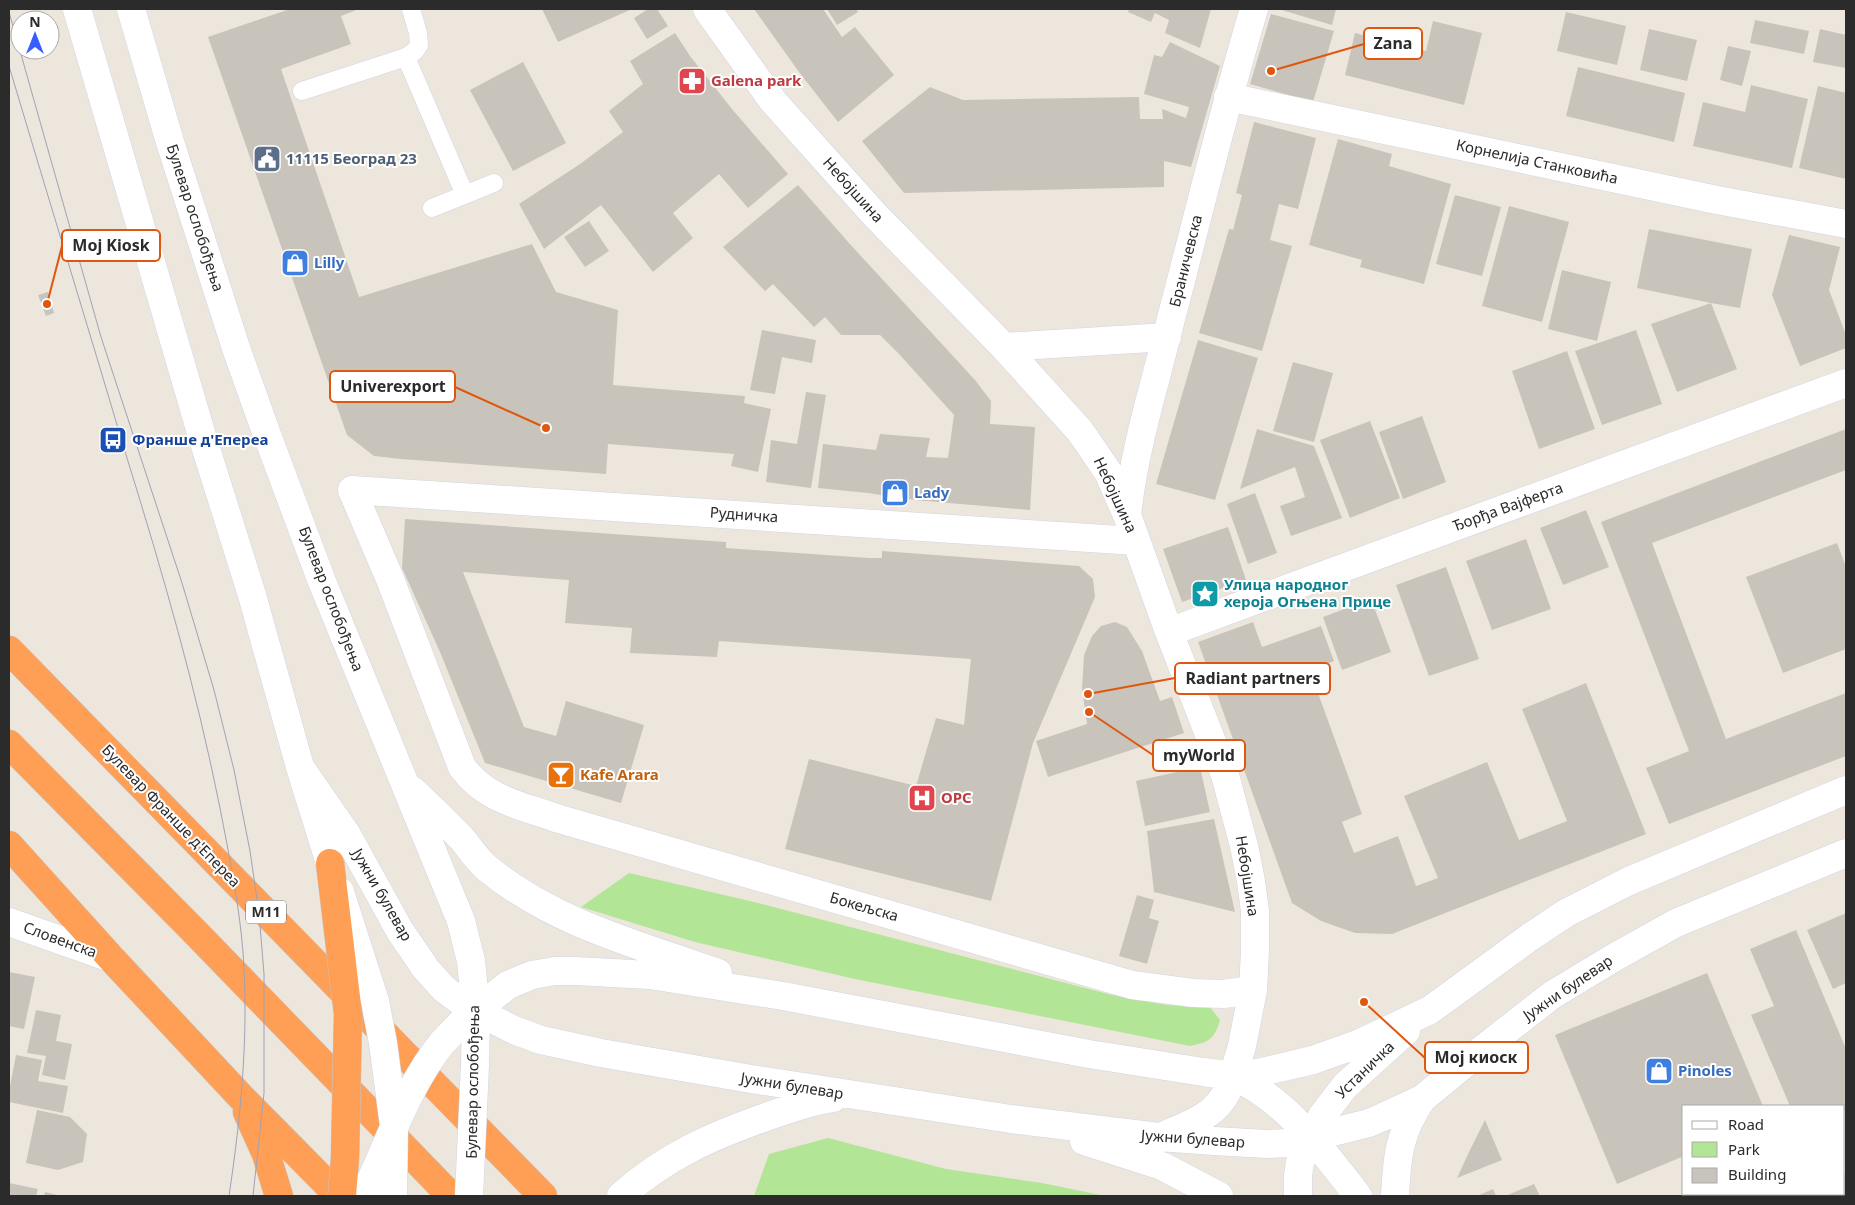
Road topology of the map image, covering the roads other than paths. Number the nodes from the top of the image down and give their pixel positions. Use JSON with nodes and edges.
{"nodes":[{"id":1,"x":77,"y":9,"type":"edge"},
{"id":2,"x":131,"y":9,"type":"edge"},
{"id":3,"x":411,"y":9,"type":"edge"},
{"id":4,"x":706,"y":9,"type":"edge"},
{"id":5,"x":1254,"y":9,"type":"edge"},
{"id":6,"x":406,"y":57,"type":"junction"},
{"id":7,"x":302,"y":91,"type":"dead end"},
{"id":8,"x":1228,"y":97,"type":"junction"},
{"id":9,"x":494,"y":183,"type":"dead end"},
{"id":10,"x":465,"y":195,"type":"junction"},
{"id":11,"x":432,"y":208,"type":"dead end"},
{"id":12,"x":1846,"y":224,"type":"edge"},
{"id":13,"x":1167,"y":337,"type":"junction"},
{"id":14,"x":1004,"y":347,"type":"junction"},
{"id":15,"x":1846,"y":382,"type":"edge"},
{"id":16,"x":1127,"y":515,"type":"junction"},
{"id":17,"x":1136,"y":541,"type":"junction"},
{"id":18,"x":1169,"y":632,"type":"junction"},
{"id":19,"x":9,"y":650,"type":"edge"},
{"id":20,"x":9,"y":744,"type":"edge"},
{"id":21,"x":300,"y":767,"type":"junction"},
{"id":22,"x":403,"y":781,"type":"junction"},
{"id":23,"x":482,"y":789,"type":"joint"},
{"id":24,"x":1846,"y":790,"type":"edge"},
{"id":25,"x":9,"y":845,"type":"edge"},
{"id":26,"x":1846,"y":853,"type":"edge"},
{"id":27,"x":330,"y":863,"type":"junction"},
{"id":28,"x":9,"y":922,"type":"edge"},
{"id":29,"x":111,"y":958,"type":"junction"},
{"id":30,"x":1253,"y":990,"type":"junction"},
{"id":31,"x":783,"y":996,"type":"junction"},
{"id":32,"x":1430,"y":1010,"type":"junction"},
{"id":33,"x":476,"y":1012,"type":"junction"},
{"id":34,"x":1233,"y":1076,"type":"junction"},
{"id":35,"x":850,"y":1095,"type":"junction"},
{"id":36,"x":241,"y":1097,"type":"junction"},
{"id":37,"x":1422,"y":1099,"type":"junction"},
{"id":38,"x":1011,"y":1119,"type":"junction"},
{"id":39,"x":394,"y":1126,"type":"junction"},
{"id":40,"x":1159,"y":1137,"type":"junction"},
{"id":41,"x":1311,"y":1138,"type":"junction"},
{"id":42,"x":523,"y":1175,"type":"junction"},
{"id":43,"x":279,"y":1196,"type":"edge"},
{"id":44,"x":340,"y":1196,"type":"edge"},
{"id":45,"x":363,"y":1196,"type":"edge"},
{"id":46,"x":393,"y":1196,"type":"edge"},
{"id":47,"x":450,"y":1196,"type":"edge"},
{"id":48,"x":469,"y":1196,"type":"edge"},
{"id":49,"x":543,"y":1196,"type":"edge"},
{"id":50,"x":553,"y":1196,"type":"edge"},
{"id":51,"x":621,"y":1196,"type":"edge"},
{"id":52,"x":1219,"y":1196,"type":"edge"},
{"id":53,"x":1298,"y":1196,"type":"edge"},
{"id":54,"x":1358,"y":1196,"type":"edge"},
{"id":55,"x":1395,"y":1196,"type":"edge"}],
"edges":[{"from":1,"to":21,"type":"main road"},
{"from":2,"to":22,"type":"main road","name":"Булевар ослобођења"},
{"from":3,"to":6,"type":"lane"},
{"from":4,"to":14,"type":"main road","name":"Небојшина"},
{"from":5,"to":8,"type":"main road","name":"Браничевска"},
{"from":6,"to":7,"type":"lane"},
{"from":6,"to":10,"type":"lane"},
{"from":8,"to":12,"type":"main road","name":"Корнелија Станковића"},
{"from":8,"to":13,"type":"main road","name":"Браничевска"},
{"from":9,"to":10,"type":"lane"},
{"from":10,"to":11,"type":"lane"},
{"from":13,"to":14,"type":"main road"},
{"from":13,"to":16,"type":"main road","name":"Браничевска"},
{"from":14,"to":16,"type":"main road","name":"Небојшина"},
{"from":15,"to":18,"type":"main road","name":"Ђорђа Вајферта"},
{"from":16,"to":17,"type":"main road","name":"Небојшина"},
{"from":17,"to":18,"type":"main road","name":"Небојшина"},
{"from":17,"to":23,"type":"main road","name":"Рудничка"},
{"from":18,"to":30,"type":"main road","name":"Небојшина"},
{"from":19,"to":42,"type":"highway","name":"Булевар Франше д'Епереа","number":"M11"},
{"from":20,"to":47,"type":"highway"},
{"from":21,"to":27,"type":"main road"},
{"from":21,"to":33,"type":"main road","name":"Јужни булевар"},
{"from":22,"to":31,"type":"main road"},
{"from":22,"to":33,"type":"main road","name":"Булевар ослобођења"},
{"from":23,"to":30,"type":"main road","name":"Бокељска"},
{"from":24,"to":32,"type":"main road"},
{"from":25,"to":29,"type":"highway"},
{"from":26,"to":37,"type":"main road","name":"Јужни булевар"},
{"from":27,"to":39,"type":"main road","bridge":true},
{"from":27,"to":44,"type":"highway","bridge":true},
{"from":28,"to":29,"type":"main road","name":"Словенска"},
{"from":29,"to":36,"type":"highway"},
{"from":30,"to":34,"type":"main road","name":"Небојшина"},
{"from":31,"to":33,"type":"main road"},
{"from":31,"to":34,"type":"main road"},
{"from":32,"to":34,"type":"main road"},
{"from":32,"to":41,"type":"main road","name":"Устаничка"},
{"from":33,"to":35,"type":"main road","name":"Јужни булевар"},
{"from":33,"to":39,"type":"main road","bridge":true},
{"from":33,"to":48,"type":"main road","name":"Булевар ослобођења","bridge":true},
{"from":34,"to":40,"type":"main road","name":"Небојшина"},
{"from":34,"to":41,"type":"main road"},
{"from":35,"to":38,"type":"main road","name":"Јужни булевар"},
{"from":35,"to":51,"type":"main road"},
{"from":36,"to":43,"type":"highway"},
{"from":36,"to":44,"type":"highway"},
{"from":37,"to":41,"type":"main road","name":"Јужни булевар"},
{"from":37,"to":55,"type":"main road"},
{"from":38,"to":40,"type":"main road","name":"Јужни булевар"},
{"from":38,"to":52,"type":"main road"},
{"from":39,"to":45,"type":"main road","bridge":true},
{"from":39,"to":46,"type":"main road","bridge":true},
{"from":40,"to":41,"type":"main road","name":"Јужни булевар"},
{"from":41,"to":53,"type":"main road","name":"Устаничка"},
{"from":41,"to":54,"type":"main road"},
{"from":42,"to":49,"type":"highway","number":"M11"},
{"from":42,"to":50,"type":"highway"}]}
